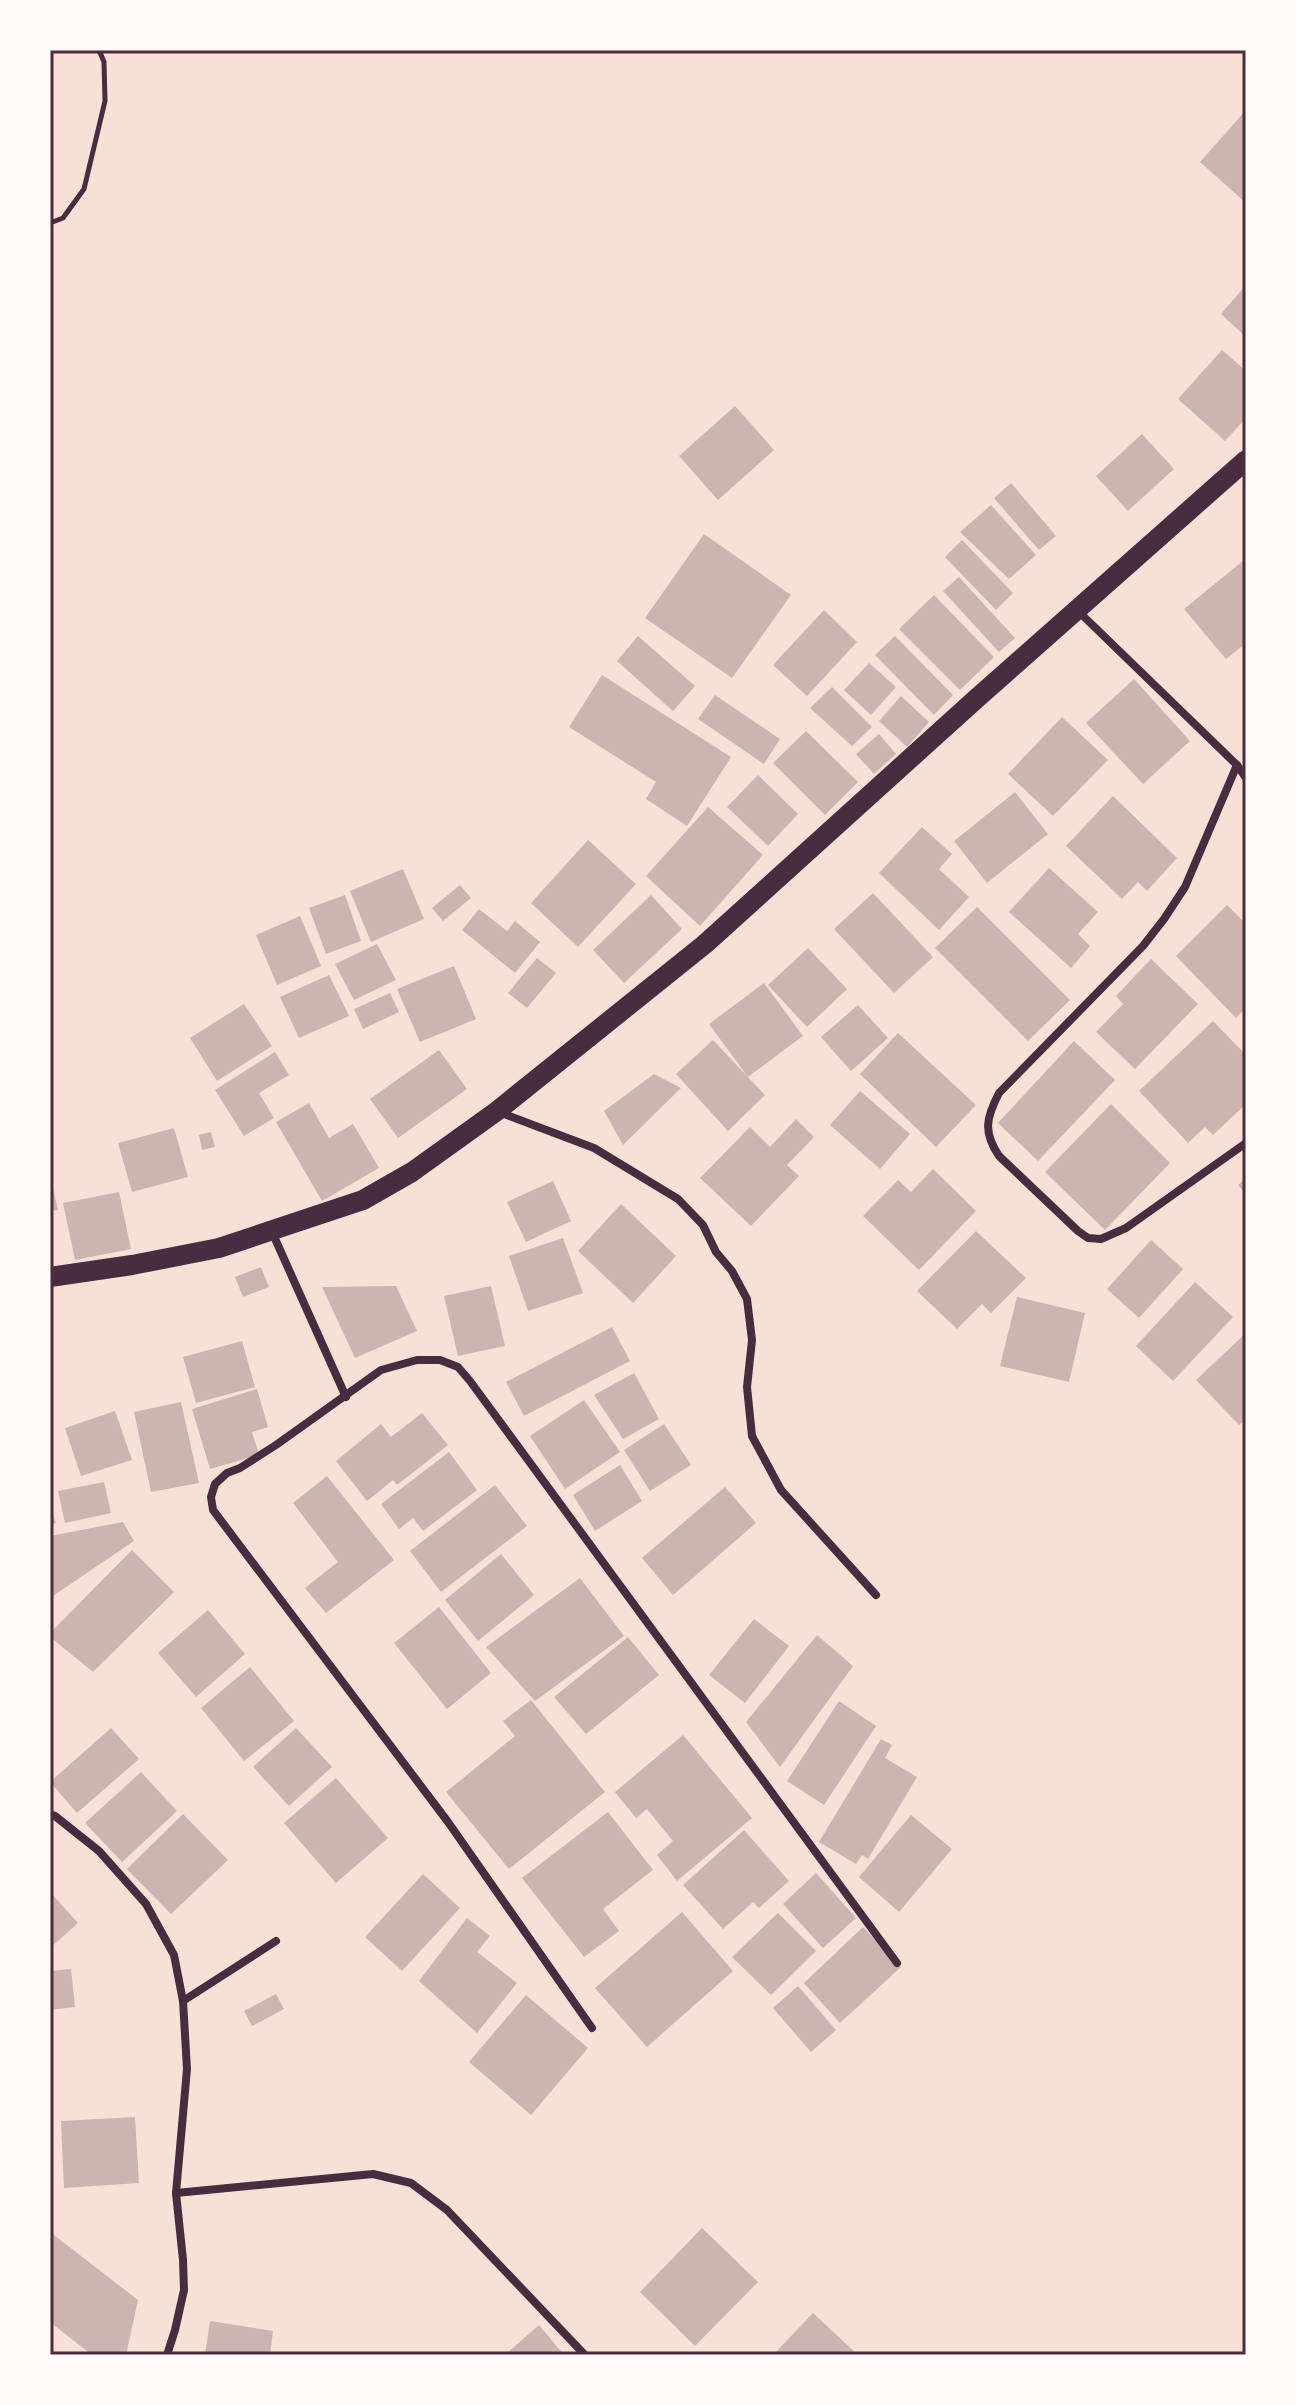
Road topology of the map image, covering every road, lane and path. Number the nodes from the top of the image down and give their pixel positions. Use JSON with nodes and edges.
{"nodes":[{"id":1,"x":99,"y":50,"type":"edge"},
{"id":2,"x":50,"y":223,"type":"edge"},
{"id":3,"x":1246,"y":460,"type":"edge"},
{"id":4,"x":1078,"y":610,"type":"junction"},
{"id":5,"x":1237,"y":765,"type":"junction"},
{"id":6,"x":1246,"y":778,"type":"edge"},
{"id":7,"x":497,"y":1111,"type":"junction"},
{"id":8,"x":1246,"y":1143,"type":"edge"},
{"id":9,"x":272,"y":1231,"type":"junction"},
{"id":10,"x":50,"y":1277,"type":"edge"},
{"id":11,"x":346,"y":1397,"type":"junction"},
{"id":12,"x":876,"y":1595,"type":"dead end"},
{"id":13,"x":50,"y":1814,"type":"edge"},
{"id":14,"x":276,"y":1941,"type":"dead end"},
{"id":15,"x":897,"y":1963,"type":"dead end"},
{"id":16,"x":183,"y":2001,"type":"junction"},
{"id":17,"x":592,"y":2028,"type":"dead end"},
{"id":18,"x":176,"y":2193,"type":"junction"},
{"id":19,"x":167,"y":2355,"type":"edge"},
{"id":20,"x":585,"y":2355,"type":"edge"}],
"edges":[{"from":1,"to":2,"type":"path"},
{"from":3,"to":4,"type":"main road"},
{"from":4,"to":5,"type":"street"},
{"from":4,"to":7,"type":"main road"},
{"from":5,"to":6,"type":"street"},
{"from":5,"to":8,"type":"street"},
{"from":7,"to":9,"type":"main road"},
{"from":7,"to":12,"type":"street"},
{"from":9,"to":10,"type":"main road"},
{"from":9,"to":11,"type":"street"},
{"from":11,"to":15,"type":"street"},
{"from":11,"to":17,"type":"street"},
{"from":13,"to":16,"type":"street"},
{"from":14,"to":16,"type":"street"},
{"from":16,"to":18,"type":"street"},
{"from":18,"to":19,"type":"street"},
{"from":18,"to":20,"type":"street"}]}
